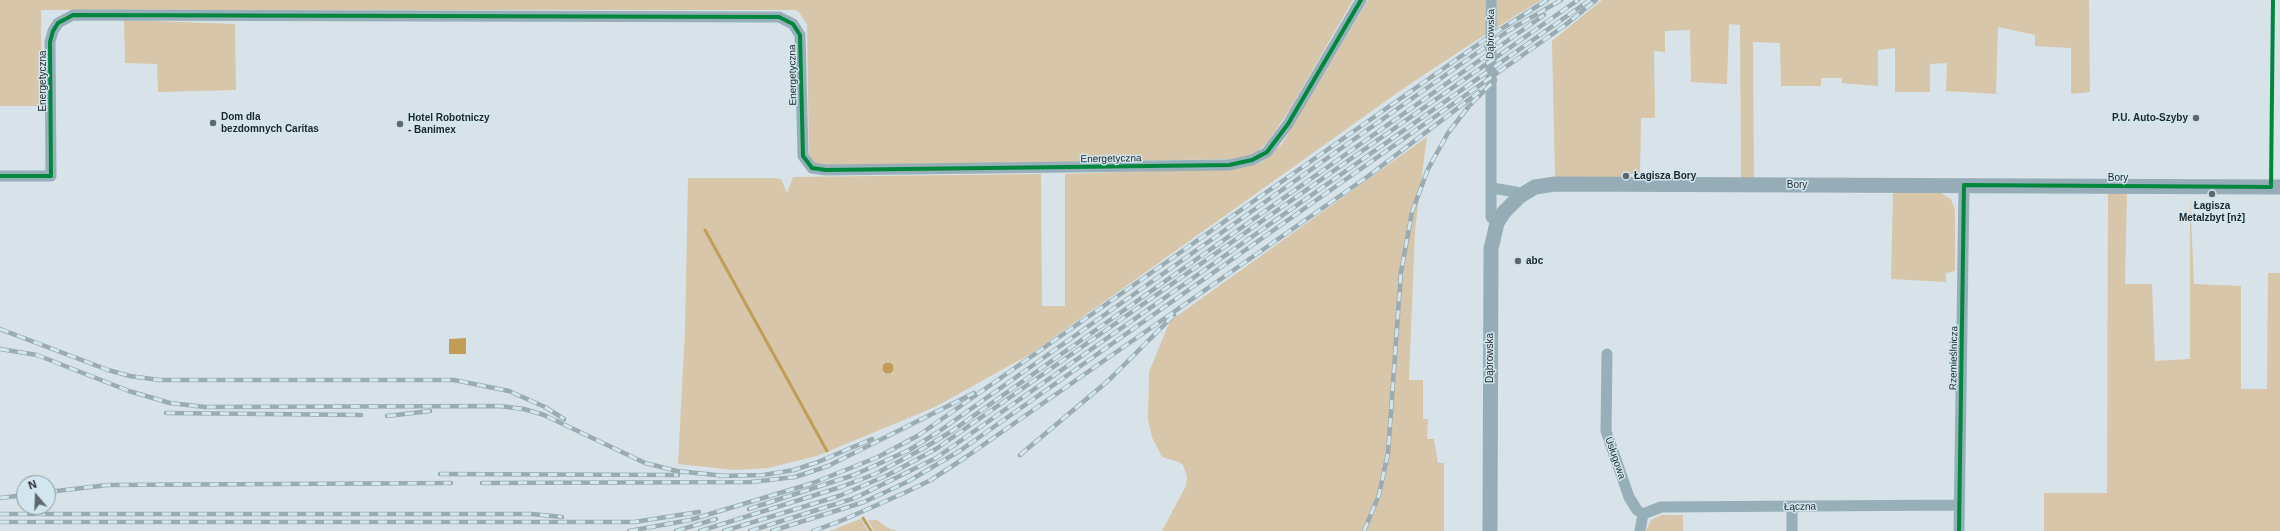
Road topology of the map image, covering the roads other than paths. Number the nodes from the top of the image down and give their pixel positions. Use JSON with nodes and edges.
{"nodes":[{"id":1,"x":1361,"y":0,"type":"edge"},
{"id":2,"x":1491,"y":0,"type":"edge"},
{"id":3,"x":0,"y":176,"type":"edge"},
{"id":4,"x":1964,"y":185,"type":"junction"},
{"id":5,"x":2280,"y":187,"type":"edge"},
{"id":6,"x":1492,"y":188,"type":"junction"},
{"id":7,"x":1520,"y":196,"type":"junction"},
{"id":8,"x":1498,"y":223,"type":"junction"},
{"id":9,"x":1607,"y":354,"type":"dead end"},
{"id":10,"x":1959,"y":505,"type":"junction"},
{"id":11,"x":1792,"y":508,"type":"junction"},
{"id":12,"x":1643,"y":514,"type":"junction"},
{"id":13,"x":1490,"y":531,"type":"edge"},
{"id":14,"x":1640,"y":531,"type":"edge"},
{"id":15,"x":1792,"y":531,"type":"edge"},
{"id":16,"x":1959,"y":531,"type":"edge"}],
"edges":[{"from":1,"to":3,"type":"street","name":"Energetyczna"},
{"from":2,"to":6,"type":"street","name":"Dąbrowska"},
{"from":4,"to":5,"type":"street","name":"Bory"},
{"from":4,"to":7,"type":"street","name":"Bory"},
{"from":4,"to":10,"type":"street","name":"Rzemieślnicza"},
{"from":6,"to":7,"type":"street"},
{"from":6,"to":8,"type":"street","name":"Dąbrowska"},
{"from":7,"to":8,"type":"street","name":"Bory"},
{"from":8,"to":13,"type":"street","name":"Dąbrowska"},
{"from":9,"to":12,"type":"street","name":"Usługowa"},
{"from":10,"to":11,"type":"street","name":"Łączna"},
{"from":10,"to":16,"type":"street","name":"Rzemieślnicza"},
{"from":11,"to":12,"type":"street","name":"Łączna"},
{"from":11,"to":15,"type":"street"},
{"from":12,"to":14,"type":"street"}]}
